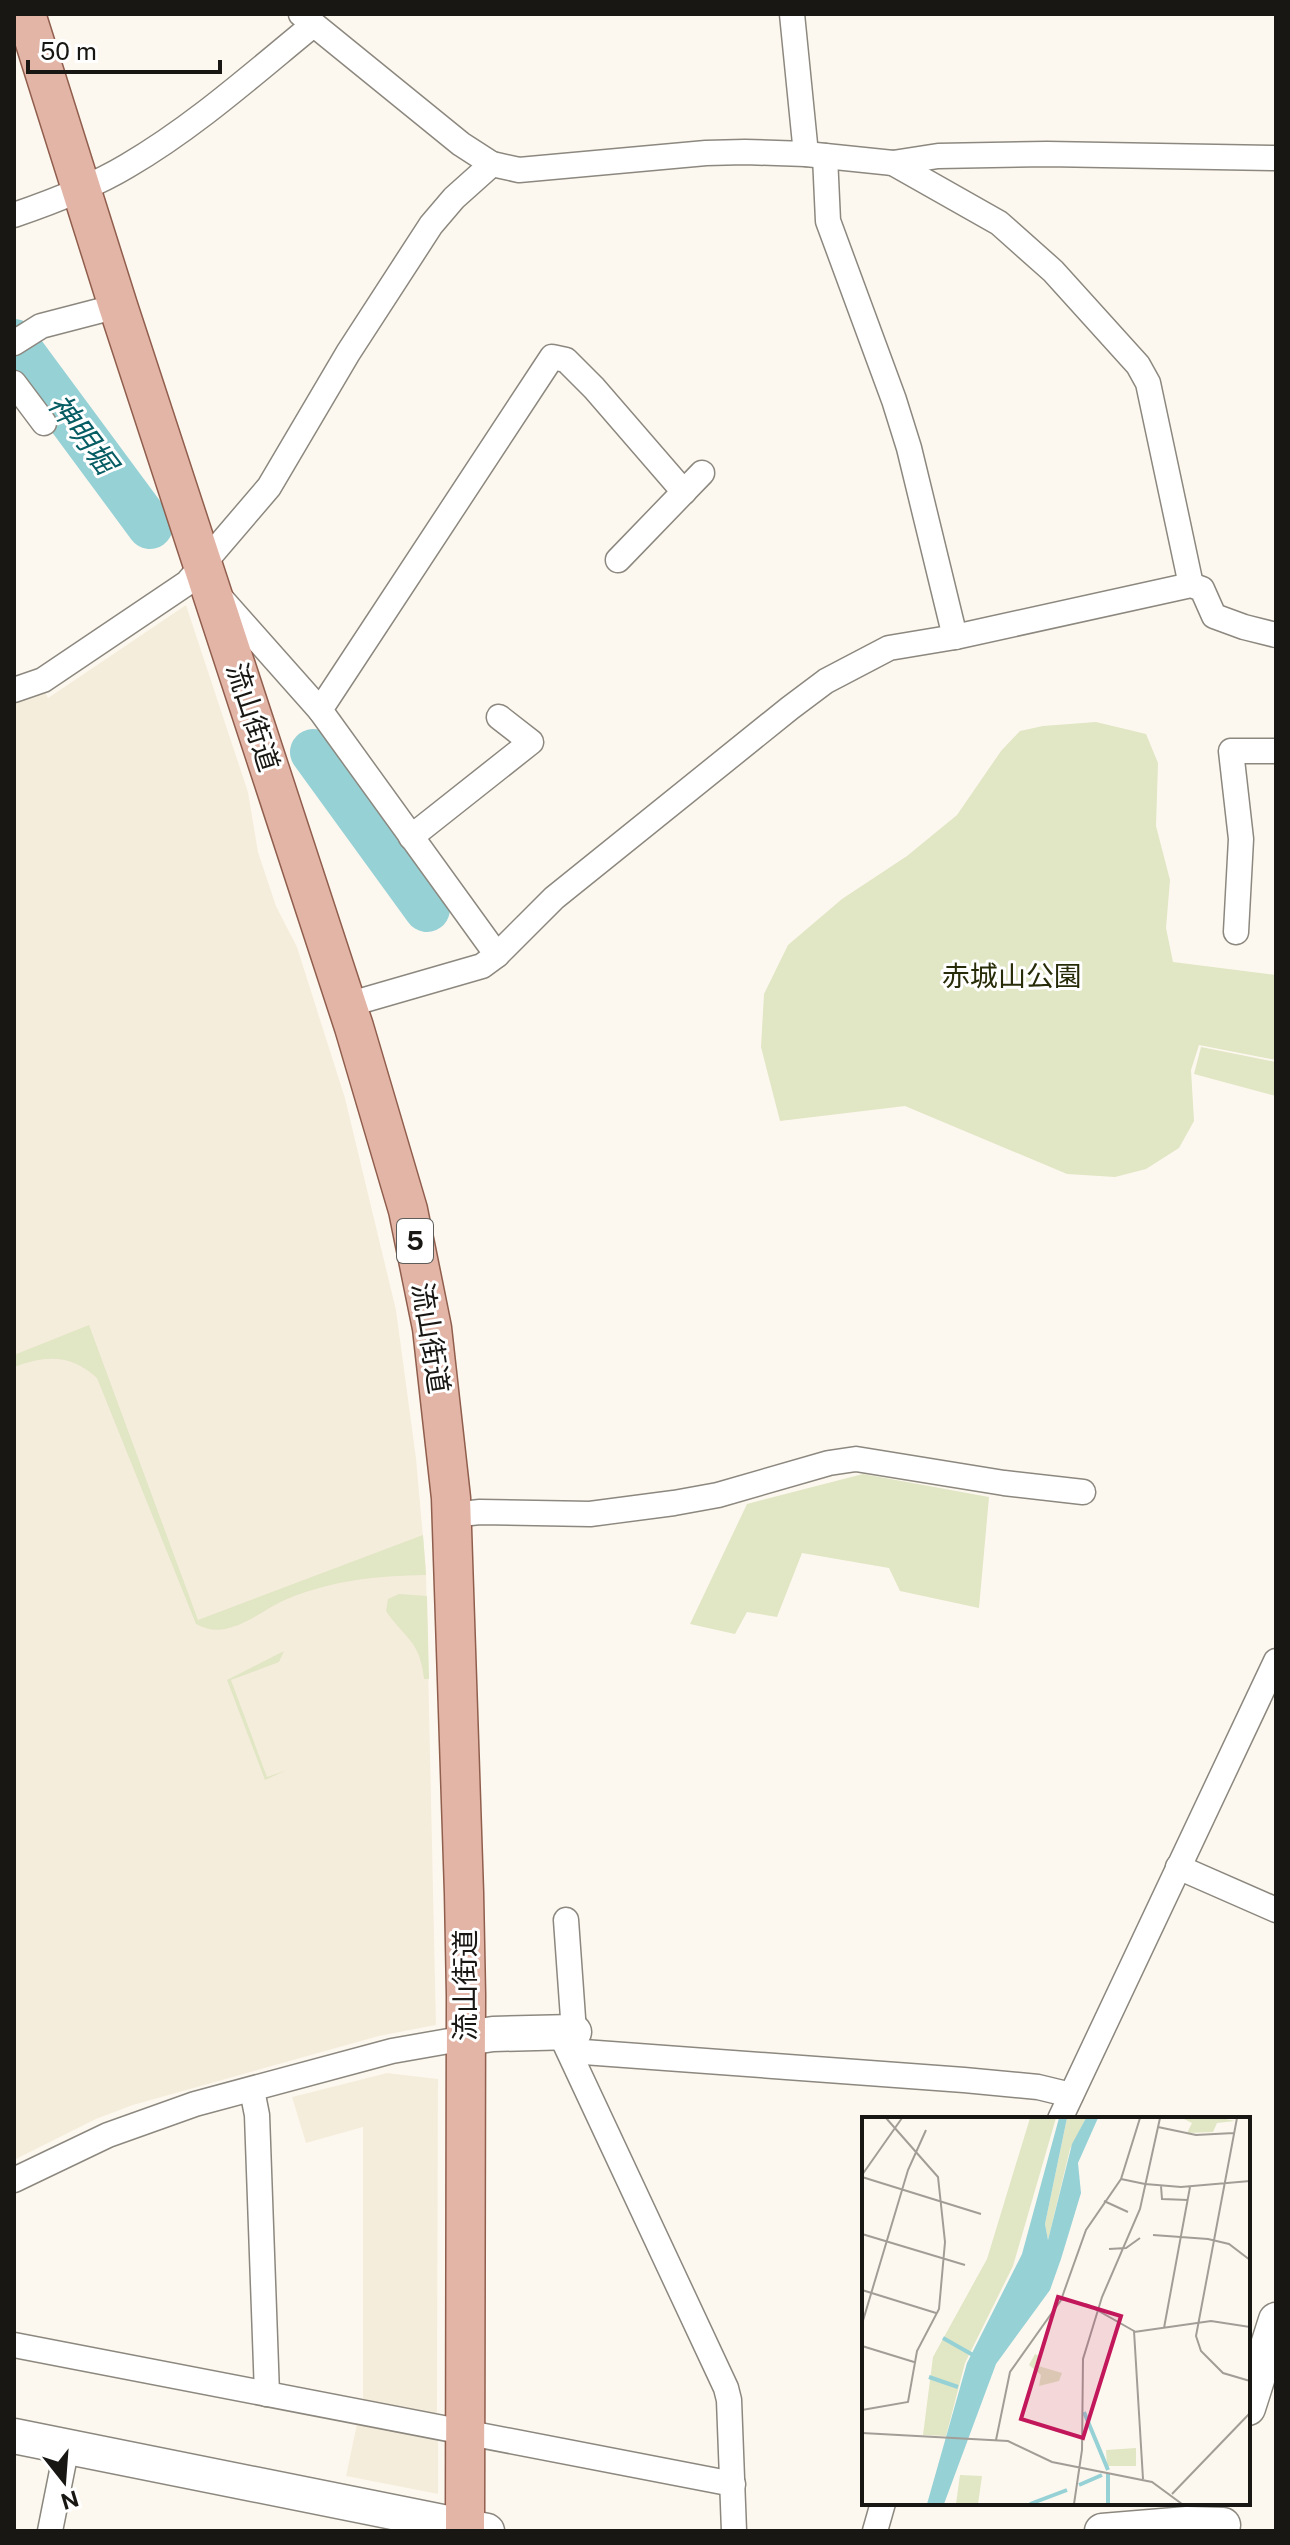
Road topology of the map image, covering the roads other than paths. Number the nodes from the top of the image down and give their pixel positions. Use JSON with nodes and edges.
{"nodes":[{"id":1,"x":26,"y":14,"type":"edge"},
{"id":2,"x":792,"y":14,"type":"edge"},
{"id":3,"x":307,"y":20,"type":"edge"},
{"id":4,"x":816,"y":155,"type":"junction"},
{"id":5,"x":1276,"y":158,"type":"edge"},
{"id":6,"x":893,"y":163,"type":"junction"},
{"id":7,"x":492,"y":164,"type":"junction"},
{"id":8,"x":81,"y":189,"type":"junction"},
{"id":9,"x":14,"y":215,"type":"edge"},
{"id":10,"x":118,"y":306,"type":"junction"},
{"id":11,"x":14,"y":343,"type":"edge"},
{"id":12,"x":14,"y":383,"type":"edge"},
{"id":13,"x":44,"y":423,"type":"dead end"},
{"id":14,"x":702,"y":473,"type":"dead end"},
{"id":15,"x":684,"y":492,"type":"junction"},
{"id":16,"x":618,"y":560,"type":"dead end"},
{"id":17,"x":207,"y":575,"type":"junction"},
{"id":18,"x":1191,"y":585,"type":"junction"},
{"id":19,"x":1276,"y":635,"type":"edge"},
{"id":20,"x":955,"y":637,"type":"junction"},
{"id":21,"x":14,"y":690,"type":"edge"},
{"id":22,"x":320,"y":710,"type":"junction"},
{"id":23,"x":499,"y":717,"type":"dead end"},
{"id":24,"x":1276,"y":751,"type":"edge"},
{"id":25,"x":411,"y":837,"type":"junction"},
{"id":26,"x":1236,"y":932,"type":"dead end"},
{"id":27,"x":497,"y":955,"type":"junction"},
{"id":28,"x":347,"y":1005,"type":"junction"},
{"id":29,"x":1083,"y":1492,"type":"dead end"},
{"id":30,"x":452,"y":1515,"type":"junction"},
{"id":31,"x":1276,"y":1661,"type":"edge"},
{"id":32,"x":1178,"y":1867,"type":"junction"},
{"id":33,"x":1276,"y":1910,"type":"edge"},
{"id":34,"x":566,"y":1920,"type":"dead end"},
{"id":35,"x":466,"y":2038,"type":"junction"},
{"id":36,"x":568,"y":2039,"type":"junction"},
{"id":37,"x":252,"y":2090,"type":"junction"},
{"id":38,"x":1071,"y":2095,"type":"junction"},
{"id":39,"x":1061,"y":2117,"type":"edge"},
{"id":40,"x":14,"y":2180,"type":"edge"},
{"id":41,"x":1276,"y":2320,"type":"edge"},
{"id":42,"x":14,"y":2345,"type":"edge"},
{"id":43,"x":267,"y":2394,"type":"junction"},
{"id":44,"x":1250,"y":2402,"type":"edge"},
{"id":45,"x":465,"y":2433,"type":"junction"},
{"id":46,"x":14,"y":2436,"type":"edge"},
{"id":47,"x":67,"y":2446,"type":"junction"},
{"id":48,"x":733,"y":2484,"type":"junction"},
{"id":49,"x":882,"y":2505,"type":"edge"},
{"id":50,"x":1224,"y":2520,"type":"edge"},
{"id":51,"x":472,"y":2529,"type":"edge"},
{"id":52,"x":50,"y":2531,"type":"edge"},
{"id":53,"x":734,"y":2531,"type":"edge"},
{"id":54,"x":875,"y":2531,"type":"edge"},
{"id":55,"x":1102,"y":2531,"type":"edge"}],
"edges":[{"from":1,"to":8,"type":"main road","name":"流山街道","number":"5"},
{"from":2,"to":4,"type":"street"},
{"from":3,"to":7,"type":"street"},
{"from":3,"to":8,"type":"street"},
{"from":4,"to":6,"type":"street"},
{"from":4,"to":7,"type":"street"},
{"from":4,"to":20,"type":"street"},
{"from":5,"to":6,"type":"street"},
{"from":6,"to":18,"type":"street"},
{"from":7,"to":17,"type":"street"},
{"from":8,"to":9,"type":"street"},
{"from":8,"to":10,"type":"main road","name":"流山街道","number":"5"},
{"from":10,"to":11,"type":"street"},
{"from":10,"to":17,"type":"main road","name":"流山街道","number":"5"},
{"from":12,"to":13,"type":"street"},
{"from":14,"to":15,"type":"street"},
{"from":15,"to":16,"type":"street"},
{"from":15,"to":22,"type":"street"},
{"from":17,"to":21,"type":"street"},
{"from":17,"to":22,"type":"street"},
{"from":17,"to":28,"type":"main road","name":"流山街道","number":"5"},
{"from":18,"to":19,"type":"street"},
{"from":18,"to":20,"type":"street"},
{"from":20,"to":27,"type":"street"},
{"from":22,"to":25,"type":"street"},
{"from":23,"to":25,"type":"street"},
{"from":24,"to":26,"type":"street"},
{"from":25,"to":27,"type":"street"},
{"from":27,"to":28,"type":"street"},
{"from":28,"to":30,"type":"main road","name":"流山街道","number":"5"},
{"from":29,"to":30,"type":"street"},
{"from":30,"to":35,"type":"main road","name":"流山街道","number":"5"},
{"from":31,"to":32,"type":"street"},
{"from":32,"to":33,"type":"street"},
{"from":32,"to":38,"type":"street"},
{"from":34,"to":36,"type":"street"},
{"from":35,"to":36,"type":"street"},
{"from":35,"to":37,"type":"street"},
{"from":35,"to":45,"type":"main road","name":"流山街道","number":"5"},
{"from":36,"to":38,"type":"street"},
{"from":36,"to":48,"type":"street"},
{"from":37,"to":40,"type":"street"},
{"from":37,"to":43,"type":"street"},
{"from":38,"to":39,"type":"street"},
{"from":41,"to":44,"type":"street"},
{"from":42,"to":43,"type":"street"},
{"from":43,"to":45,"type":"street"},
{"from":45,"to":48,"type":"street"},
{"from":45,"to":51,"type":"main road","name":"流山街道","number":"5"},
{"from":46,"to":47,"type":"street"},
{"from":47,"to":51,"type":"street"},
{"from":47,"to":52,"type":"street"},
{"from":48,"to":53,"type":"street"},
{"from":49,"to":54,"type":"street"},
{"from":50,"to":55,"type":"street"}]}
